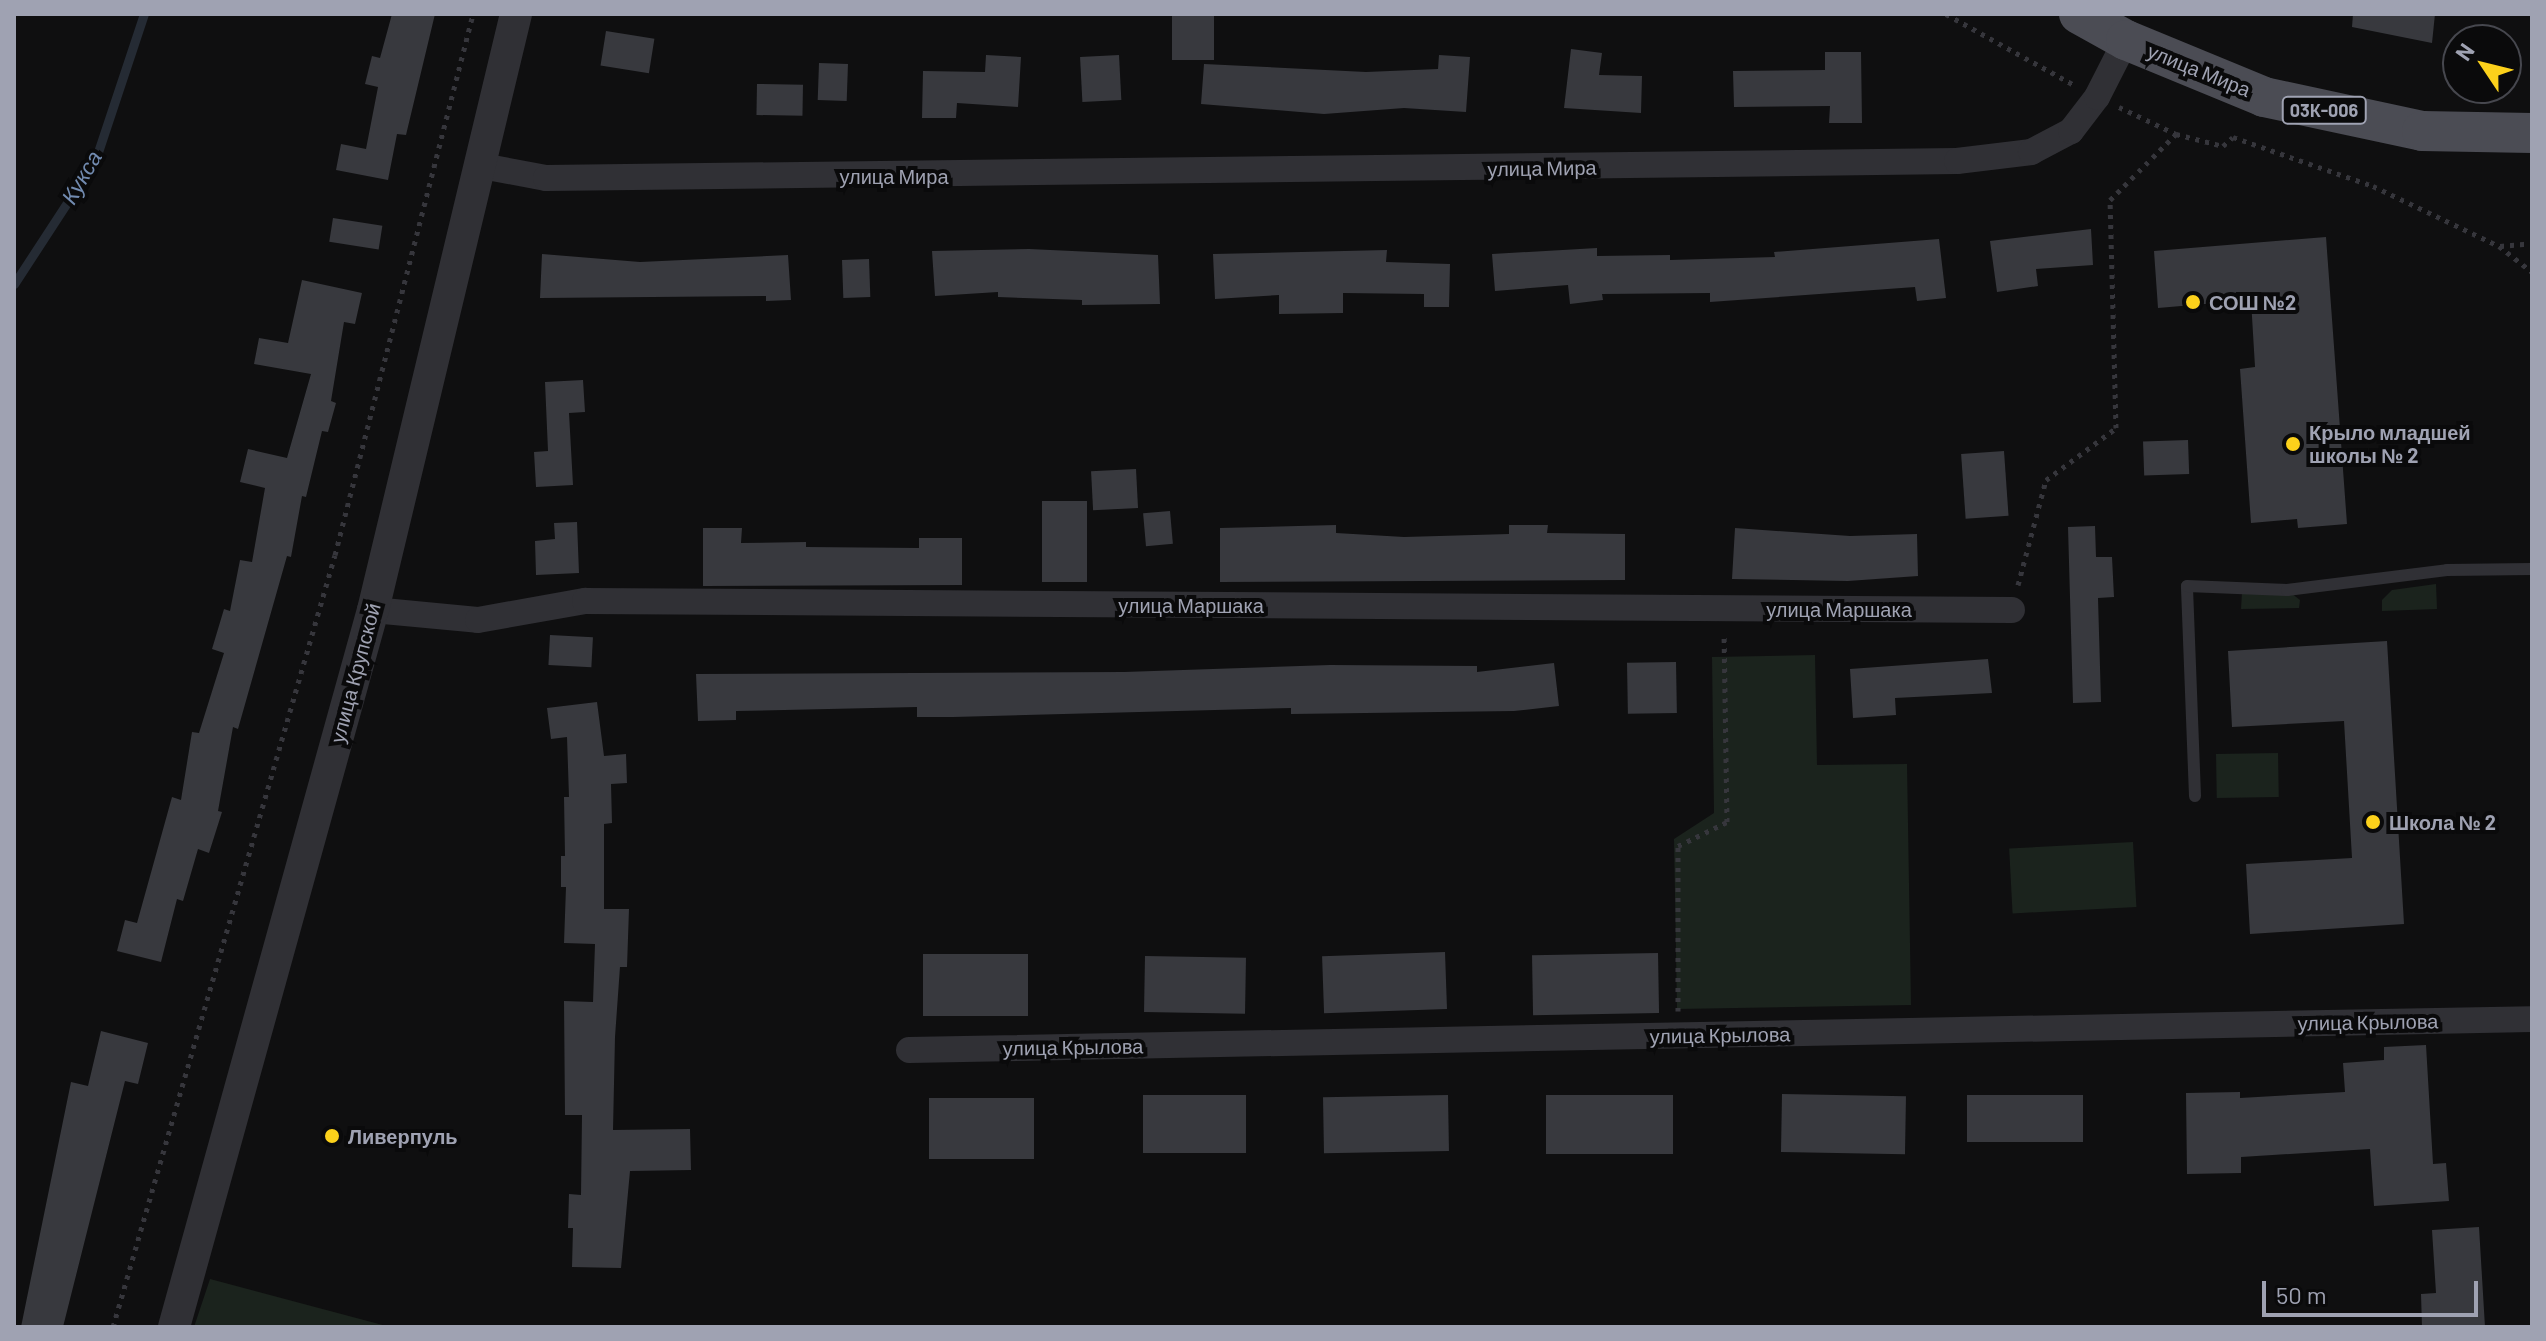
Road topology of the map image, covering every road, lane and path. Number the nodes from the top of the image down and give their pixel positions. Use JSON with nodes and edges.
{"nodes":[{"id":1,"x":473,"y":14,"type":"edge"},
{"id":2,"x":516,"y":14,"type":"edge"},
{"id":3,"x":1946,"y":14,"type":"edge"},
{"id":4,"x":2079,"y":14,"type":"edge"},
{"id":5,"x":2126,"y":40,"type":"junction"},
{"id":6,"x":2097,"y":97,"type":"junction"},
{"id":7,"x":2532,"y":133,"type":"edge"},
{"id":8,"x":2176,"y":134,"type":"junction"},
{"id":9,"x":482,"y":166,"type":"junction"},
{"id":10,"x":2532,"y":243,"type":"edge"},
{"id":11,"x":2499,"y":246,"type":"junction"},
{"id":12,"x":2532,"y":272,"type":"edge"},
{"id":13,"x":2532,"y":569,"type":"edge"},
{"id":14,"x":1723,"y":609,"type":"junction"},
{"id":15,"x":373,"y":610,"type":"junction"},
{"id":16,"x":2012,"y":610,"type":"joint"},
{"id":17,"x":2195,"y":796,"type":"dead end"},
{"id":18,"x":2532,"y":1019,"type":"edge"},
{"id":19,"x":1678,"y":1036,"type":"junction"},
{"id":20,"x":909,"y":1050,"type":"dead end"},
{"id":21,"x":113,"y":1327,"type":"edge"},
{"id":22,"x":174,"y":1327,"type":"edge"}],
"edges":[{"from":1,"to":21,"type":"path"},
{"from":2,"to":9,"type":"street","name":"улица Крупской"},
{"from":3,"to":6,"type":"path"},
{"from":4,"to":5,"type":"main road","number":"03К-006"},
{"from":5,"to":6,"type":"street","name":"улица Мира"},
{"from":5,"to":7,"type":"main road","name":"улица Мира","number":"03К-006"},
{"from":6,"to":8,"type":"path"},
{"from":6,"to":9,"type":"street","name":"улица Мира"},
{"from":8,"to":11,"type":"path"},
{"from":8,"to":16,"type":"path"},
{"from":9,"to":15,"type":"street","name":"улица Крупской"},
{"from":10,"to":11,"type":"path"},
{"from":11,"to":12,"type":"path"},
{"from":13,"to":17,"type":"lane"},
{"from":14,"to":15,"type":"street","name":"улица Маршака"},
{"from":14,"to":16,"type":"street","name":"улица Маршака"},
{"from":14,"to":19,"type":"path"},
{"from":15,"to":22,"type":"street","name":"улица Крупской"},
{"from":18,"to":19,"type":"street","name":"улица Крылова"},
{"from":19,"to":20,"type":"street","name":"улица Крылова"}]}
